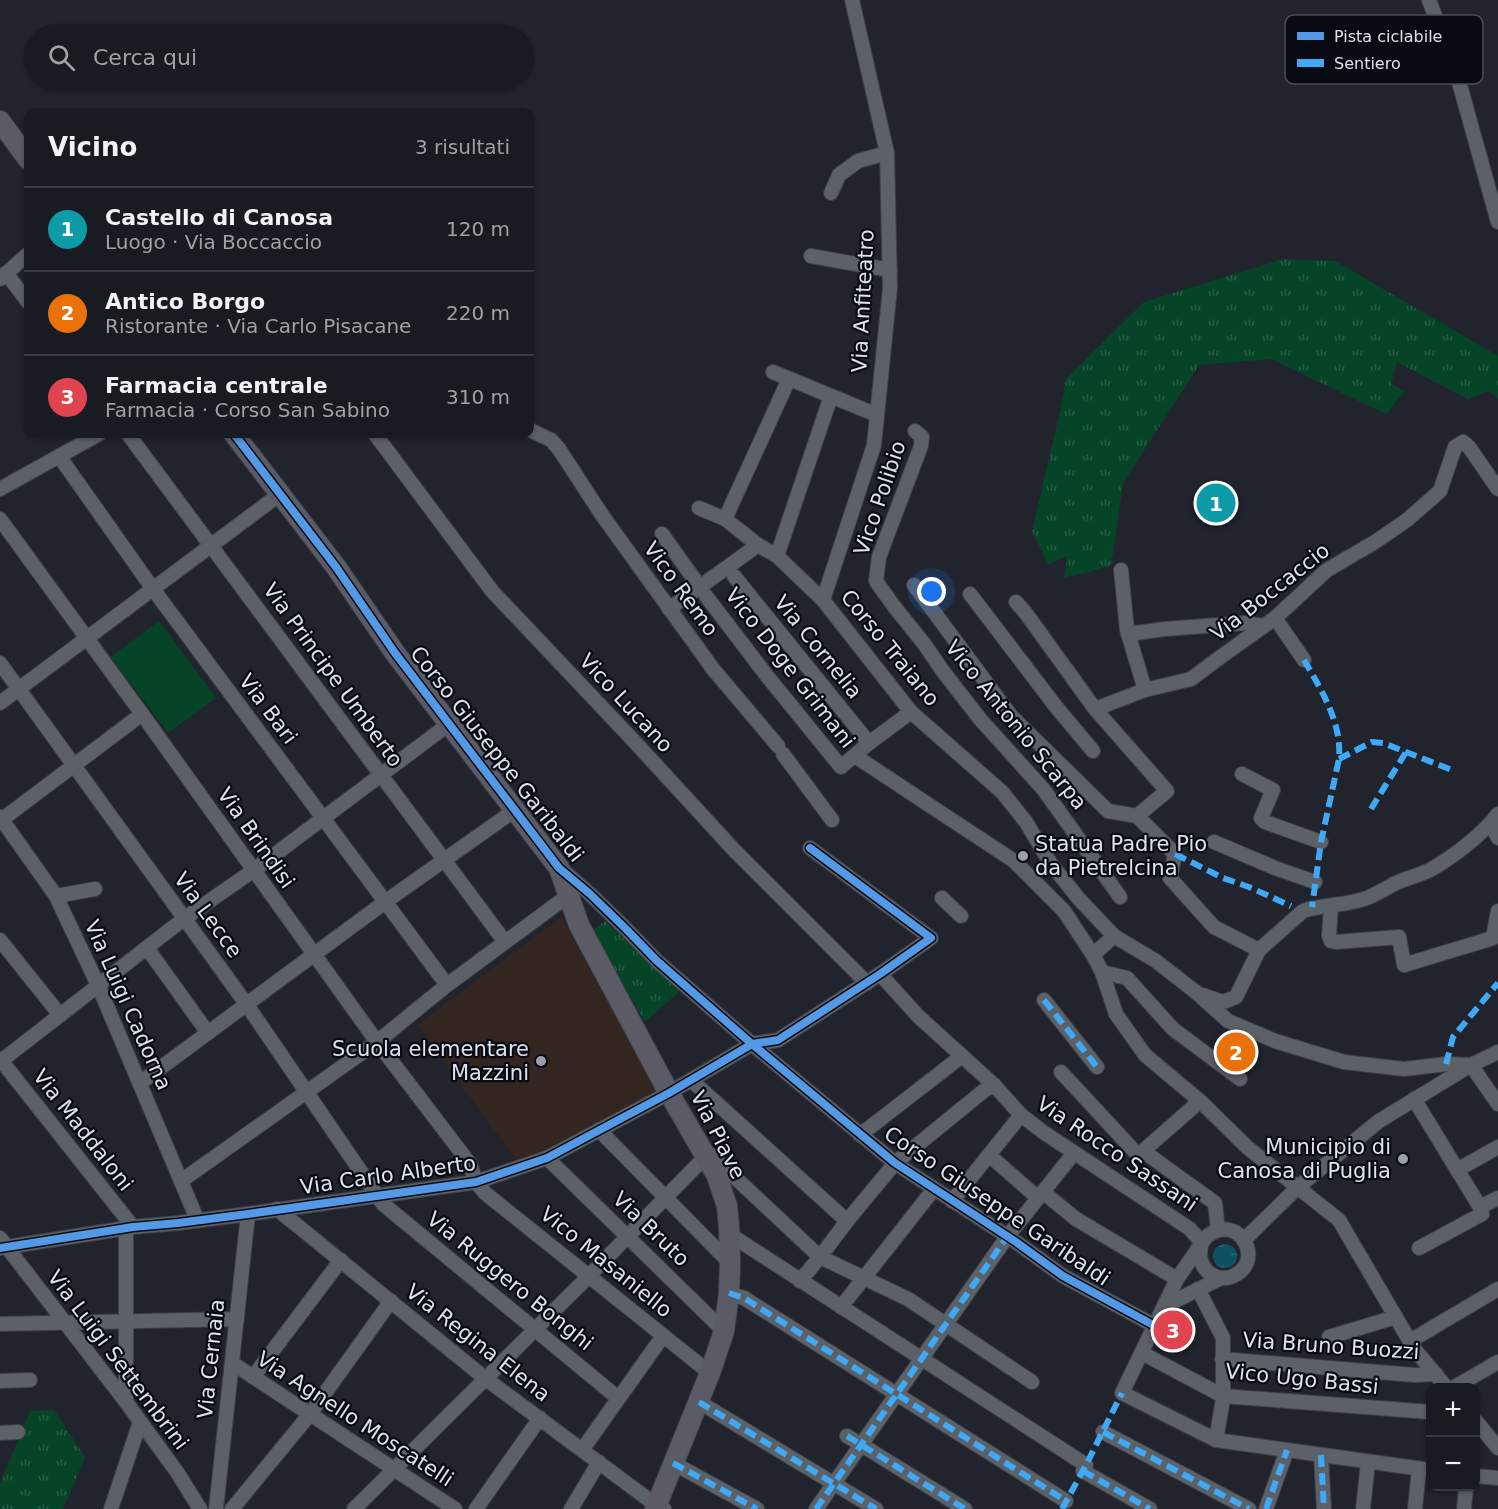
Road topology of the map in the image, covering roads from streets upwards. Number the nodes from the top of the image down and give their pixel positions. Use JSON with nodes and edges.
{"nodes":[{"id":1,"x":852,"y":0,"type":"edge"},
{"id":2,"x":1429,"y":0,"type":"edge"},
{"id":3,"x":1435,"y":15,"type":"edge"},
{"id":4,"x":1460,"y":84,"type":"edge"},
{"id":5,"x":4,"y":133,"type":"edge"},
{"id":6,"x":887,"y":153,"type":"junction"},
{"id":7,"x":24,"y":155,"type":"edge"},
{"id":8,"x":831,"y":193,"type":"dead end"},
{"id":9,"x":1498,"y":222,"type":"edge"},
{"id":10,"x":811,"y":256,"type":"dead end"},
{"id":11,"x":24,"y":258,"type":"edge"},
{"id":12,"x":890,"y":270,"type":"junction"},
{"id":13,"x":3,"y":276,"type":"edge"},
{"id":14,"x":24,"y":298,"type":"edge"},
{"id":15,"x":773,"y":372,"type":"dead end"},
{"id":16,"x":789,"y":379,"type":"junction"},
{"id":17,"x":831,"y":396,"type":"junction"},
{"id":18,"x":877,"y":415,"type":"junction"},
{"id":19,"x":915,"y":431,"type":"dead end"},
{"id":20,"x":534,"y":432,"type":"edge"},
{"id":21,"x":92,"y":438,"type":"edge"},
{"id":22,"x":131,"y":438,"type":"edge"},
{"id":23,"x":237,"y":438,"type":"edge"},
{"id":24,"x":378,"y":438,"type":"edge"},
{"id":25,"x":59,"y":456,"type":"junction"},
{"id":26,"x":0,"y":489,"type":"edge"},
{"id":27,"x":1498,"y":489,"type":"edge"},
{"id":28,"x":280,"y":494,"type":"junction"},
{"id":29,"x":699,"y":508,"type":"dead end"},
{"id":30,"x":0,"y":519,"type":"edge"},
{"id":31,"x":725,"y":519,"type":"junction"},
{"id":32,"x":662,"y":534,"type":"dead end"},
{"id":33,"x":212,"y":545,"type":"junction"},
{"id":34,"x":758,"y":545,"type":"junction"},
{"id":35,"x":777,"y":556,"type":"junction"},
{"id":36,"x":1121,"y":570,"type":"dead end"},
{"id":37,"x":734,"y":576,"type":"dead end"},
{"id":38,"x":876,"y":581,"type":"joint"},
{"id":39,"x":697,"y":583,"type":"dead end"},
{"id":40,"x":914,"y":585,"type":"dead end"},
{"id":41,"x":153,"y":589,"type":"junction"},
{"id":42,"x":970,"y":594,"type":"dead end"},
{"id":43,"x":706,"y":596,"type":"dead end"},
{"id":44,"x":823,"y":600,"type":"junction"},
{"id":45,"x":1016,"y":602,"type":"dead end"},
{"id":46,"x":669,"y":609,"type":"junction"},
{"id":47,"x":1275,"y":618,"type":"junction"},
{"id":48,"x":1263,"y":626,"type":"junction"},
{"id":49,"x":1128,"y":634,"type":"junction"},
{"id":50,"x":86,"y":638,"type":"junction"},
{"id":51,"x":1304,"y":660,"type":"dead end"},
{"id":52,"x":0,"y":663,"type":"edge"},
{"id":53,"x":20,"y":688,"type":"junction"},
{"id":54,"x":1145,"y":690,"type":"junction"},
{"id":55,"x":0,"y":703,"type":"edge"},
{"id":56,"x":1095,"y":710,"type":"junction"},
{"id":57,"x":910,"y":712,"type":"junction"},
{"id":58,"x":142,"y":714,"type":"junction"},
{"id":59,"x":449,"y":724,"type":"junction"},
{"id":60,"x":869,"y":743,"type":"junction"},
{"id":61,"x":1093,"y":751,"type":"dead end"},
{"id":62,"x":855,"y":756,"type":"junction"},
{"id":63,"x":75,"y":765,"type":"junction"},
{"id":64,"x":1242,"y":774,"type":"dead end"},
{"id":65,"x":382,"y":776,"type":"junction"},
{"id":66,"x":515,"y":810,"type":"junction"},
{"id":67,"x":1137,"y":816,"type":"junction"},
{"id":68,"x":323,"y":818,"type":"junction"},
{"id":69,"x":1494,"y":819,"type":"edge"},
{"id":70,"x":1,"y":820,"type":"edge"},
{"id":71,"x":832,"y":820,"type":"dead end"},
{"id":72,"x":1498,"y":838,"type":"edge"},
{"id":73,"x":1214,"y":842,"type":"dead end"},
{"id":74,"x":1321,"y":842,"type":"dead end"},
{"id":75,"x":810,"y":848,"type":"dead end"},
{"id":76,"x":445,"y":861,"type":"junction"},
{"id":77,"x":1051,"y":864,"type":"junction"},
{"id":78,"x":560,"y":868,"type":"junction"},
{"id":79,"x":254,"y":870,"type":"junction"},
{"id":80,"x":1034,"y":882,"type":"junction"},
{"id":81,"x":1315,"y":882,"type":"dead end"},
{"id":82,"x":96,"y":889,"type":"dead end"},
{"id":83,"x":569,"y":895,"type":"junction"},
{"id":84,"x":56,"y":896,"type":"junction"},
{"id":85,"x":1120,"y":897,"type":"dead end"},
{"id":86,"x":942,"y":898,"type":"dead end"},
{"id":87,"x":1079,"y":900,"type":"junction"},
{"id":88,"x":385,"y":902,"type":"junction"},
{"id":89,"x":1331,"y":906,"type":"junction"},
{"id":90,"x":1064,"y":911,"type":"junction"},
{"id":91,"x":1498,"y":911,"type":"edge"},
{"id":92,"x":961,"y":916,"type":"dead end"},
{"id":93,"x":185,"y":918,"type":"junction"},
{"id":94,"x":1114,"y":936,"type":"junction"},
{"id":95,"x":0,"y":940,"type":"edge"},
{"id":96,"x":505,"y":942,"type":"junction"},
{"id":97,"x":147,"y":948,"type":"junction"},
{"id":98,"x":1259,"y":950,"type":"junction"},
{"id":99,"x":314,"y":955,"type":"junction"},
{"id":100,"x":1093,"y":955,"type":"junction"},
{"id":101,"x":1102,"y":972,"type":"junction"},
{"id":102,"x":880,"y":974,"type":"junction"},
{"id":103,"x":867,"y":983,"type":"junction"},
{"id":104,"x":98,"y":985,"type":"junction"},
{"id":105,"x":447,"y":985,"type":"junction"},
{"id":106,"x":1197,"y":993,"type":"junction"},
{"id":107,"x":1044,"y":1000,"type":"dead end"},
{"id":108,"x":247,"y":1005,"type":"junction"},
{"id":109,"x":60,"y":1015,"type":"junction"},
{"id":110,"x":208,"y":1033,"type":"junction"},
{"id":111,"x":377,"y":1042,"type":"junction"},
{"id":112,"x":752,"y":1044,"type":"junction"},
{"id":113,"x":1498,"y":1052,"type":"edge"},
{"id":114,"x":962,"y":1056,"type":"junction"},
{"id":115,"x":1,"y":1060,"type":"edge"},
{"id":116,"x":1471,"y":1065,"type":"junction"},
{"id":117,"x":1097,"y":1067,"type":"dead end"},
{"id":118,"x":1062,"y":1072,"type":"dead end"},
{"id":119,"x":1240,"y":1079,"type":"dead end"},
{"id":120,"x":691,"y":1080,"type":"junction"},
{"id":121,"x":140,"y":1083,"type":"junction"},
{"id":122,"x":994,"y":1085,"type":"junction"},
{"id":123,"x":305,"y":1092,"type":"junction"},
{"id":124,"x":669,"y":1093,"type":"junction"},
{"id":125,"x":1414,"y":1099,"type":"junction"},
{"id":126,"x":1200,"y":1101,"type":"junction"},
{"id":127,"x":1498,"y":1104,"type":"edge"},
{"id":128,"x":1021,"y":1115,"type":"junction"},
{"id":129,"x":599,"y":1130,"type":"junction"},
{"id":130,"x":860,"y":1135,"type":"junction"},
{"id":131,"x":1498,"y":1147,"type":"edge"},
{"id":132,"x":1143,"y":1151,"type":"junction"},
{"id":133,"x":1074,"y":1153,"type":"junction"},
{"id":134,"x":989,"y":1155,"type":"junction"},
{"id":135,"x":706,"y":1156,"type":"junction"},
{"id":136,"x":547,"y":1158,"type":"junction"},
{"id":137,"x":895,"y":1163,"type":"junction"},
{"id":138,"x":1457,"y":1170,"type":"junction"},
{"id":139,"x":181,"y":1181,"type":"junction"},
{"id":140,"x":476,"y":1182,"type":"junction"},
{"id":141,"x":1298,"y":1187,"type":"junction"},
{"id":142,"x":934,"y":1188,"type":"junction"},
{"id":143,"x":377,"y":1195,"type":"junction"},
{"id":144,"x":1041,"y":1195,"type":"junction"},
{"id":145,"x":666,"y":1197,"type":"junction"},
{"id":146,"x":1498,"y":1198,"type":"edge"},
{"id":147,"x":952,"y":1201,"type":"junction"},
{"id":148,"x":1480,"y":1207,"type":"junction"},
{"id":149,"x":277,"y":1209,"type":"junction"},
{"id":150,"x":248,"y":1214,"type":"junction"},
{"id":151,"x":197,"y":1220,"type":"junction"},
{"id":152,"x":847,"y":1221,"type":"junction"},
{"id":153,"x":129,"y":1227,"type":"junction"},
{"id":154,"x":1218,"y":1230,"type":"junction"},
{"id":155,"x":729,"y":1234,"type":"junction"},
{"id":156,"x":628,"y":1236,"type":"junction"},
{"id":157,"x":1007,"y":1237,"type":"junction"},
{"id":158,"x":1244,"y":1240,"type":"junction"},
{"id":159,"x":1202,"y":1243,"type":"junction"},
{"id":160,"x":2,"y":1244,"type":"edge"},
{"id":161,"x":1419,"y":1248,"type":"dead end"},
{"id":162,"x":820,"y":1257,"type":"junction"},
{"id":163,"x":341,"y":1260,"type":"junction"},
{"id":164,"x":730,"y":1263,"type":"junction"},
{"id":165,"x":589,"y":1276,"type":"junction"},
{"id":166,"x":865,"y":1278,"type":"junction"},
{"id":167,"x":1221,"y":1278,"type":"junction"},
{"id":168,"x":1177,"y":1279,"type":"junction"},
{"id":169,"x":800,"y":1281,"type":"junction"},
{"id":170,"x":1198,"y":1289,"type":"junction"},
{"id":171,"x":1498,"y":1289,"type":"edge"},
{"id":172,"x":729,"y":1293,"type":"junction"},
{"id":173,"x":392,"y":1301,"type":"junction"},
{"id":174,"x":1165,"y":1306,"type":"junction"},
{"id":175,"x":841,"y":1307,"type":"junction"},
{"id":176,"x":1396,"y":1317,"type":"junction"},
{"id":177,"x":237,"y":1319,"type":"junction"},
{"id":178,"x":126,"y":1321,"type":"junction"},
{"id":179,"x":67,"y":1323,"type":"junction"},
{"id":180,"x":0,"y":1324,"type":"edge"},
{"id":181,"x":945,"y":1324,"type":"junction"},
{"id":182,"x":1155,"y":1326,"type":"junction"},
{"id":183,"x":536,"y":1330,"type":"junction"},
{"id":184,"x":724,"y":1331,"type":"junction"},
{"id":185,"x":663,"y":1336,"type":"junction"},
{"id":186,"x":1329,"y":1337,"type":"dead end"},
{"id":187,"x":1410,"y":1341,"type":"junction"},
{"id":188,"x":1142,"y":1353,"type":"junction"},
{"id":189,"x":921,"y":1358,"type":"junction"},
{"id":190,"x":1222,"y":1359,"type":"junction"},
{"id":191,"x":1498,"y":1362,"type":"edge"},
{"id":192,"x":232,"y":1364,"type":"junction"},
{"id":193,"x":710,"y":1373,"type":"junction"},
{"id":194,"x":1436,"y":1374,"type":"junction"},
{"id":195,"x":253,"y":1377,"type":"junction"},
{"id":196,"x":486,"y":1379,"type":"junction"},
{"id":197,"x":30,"y":1380,"type":"dead end"},
{"id":198,"x":0,"y":1381,"type":"edge"},
{"id":199,"x":1032,"y":1382,"type":"dead end"},
{"id":200,"x":1443,"y":1383,"type":"edge"},
{"id":201,"x":1462,"y":1383,"type":"edge"},
{"id":202,"x":897,"y":1396,"type":"junction"},
{"id":203,"x":1223,"y":1396,"type":"junction"},
{"id":204,"x":618,"y":1398,"type":"junction"},
{"id":205,"x":126,"y":1402,"type":"junction"},
{"id":206,"x":699,"y":1402,"type":"junction"},
{"id":207,"x":1426,"y":1412,"type":"edge"},
{"id":208,"x":310,"y":1414,"type":"junction"},
{"id":209,"x":540,"y":1418,"type":"junction"},
{"id":210,"x":140,"y":1422,"type":"junction"},
{"id":211,"x":18,"y":1432,"type":"dead end"},
{"id":212,"x":1102,"y":1432,"type":"dead end"},
{"id":213,"x":1492,"y":1432,"type":"edge"},
{"id":214,"x":0,"y":1433,"type":"edge"},
{"id":215,"x":847,"y":1436,"type":"dead end"},
{"id":216,"x":1216,"y":1440,"type":"junction"},
{"id":217,"x":862,"y":1445,"type":"junction"},
{"id":218,"x":1498,"y":1448,"type":"edge"},
{"id":219,"x":582,"y":1450,"type":"junction"},
{"id":220,"x":1287,"y":1450,"type":"junction"},
{"id":221,"x":1321,"y":1455,"type":"junction"},
{"id":222,"x":599,"y":1462,"type":"junction"},
{"id":223,"x":1368,"y":1462,"type":"junction"},
{"id":224,"x":673,"y":1463,"type":"junction"},
{"id":225,"x":394,"y":1469,"type":"junction"},
{"id":226,"x":1425,"y":1470,"type":"edge"},
{"id":227,"x":1480,"y":1476,"type":"edge"},
{"id":228,"x":1498,"y":1478,"type":"edge"},
{"id":229,"x":834,"y":1483,"type":"junction"},
{"id":230,"x":1466,"y":1491,"type":"edge"},
{"id":231,"x":1066,"y":1501,"type":"dead end"},
{"id":232,"x":658,"y":1508,"type":"edge"},
{"id":233,"x":111,"y":1509,"type":"edge"},
{"id":234,"x":200,"y":1509,"type":"edge"},
{"id":235,"x":216,"y":1509,"type":"edge"},
{"id":236,"x":232,"y":1509,"type":"edge"},
{"id":237,"x":354,"y":1509,"type":"edge"},
{"id":238,"x":455,"y":1509,"type":"edge"},
{"id":239,"x":476,"y":1509,"type":"edge"},
{"id":240,"x":571,"y":1509,"type":"edge"},
{"id":241,"x":757,"y":1509,"type":"edge"},
{"id":242,"x":816,"y":1509,"type":"edge"},
{"id":243,"x":876,"y":1509,"type":"edge"},
{"id":244,"x":965,"y":1509,"type":"edge"},
{"id":245,"x":1150,"y":1509,"type":"edge"},
{"id":246,"x":1249,"y":1509,"type":"edge"},
{"id":247,"x":1266,"y":1509,"type":"edge"},
{"id":248,"x":1324,"y":1509,"type":"edge"},
{"id":249,"x":1363,"y":1509,"type":"edge"},
{"id":250,"x":1414,"y":1509,"type":"edge"},
{"id":251,"x":1464,"y":1509,"type":"edge"}],
"edges":[{"from":1,"to":6,"type":"street","name":"Via Anfiteatro"},
{"from":2,"to":3,"type":"street"},
{"from":4,"to":9,"type":"street"},
{"from":5,"to":7,"type":"street"},
{"from":6,"to":8,"type":"street"},
{"from":6,"to":12,"type":"street","name":"Via Anfiteatro"},
{"from":10,"to":12,"type":"street"},
{"from":11,"to":13,"type":"street"},
{"from":12,"to":18,"type":"street","name":"Via Anfiteatro"},
{"from":13,"to":14,"type":"street"},
{"from":15,"to":16,"type":"street"},
{"from":16,"to":17,"type":"street"},
{"from":16,"to":31,"type":"street"},
{"from":17,"to":18,"type":"street"},
{"from":17,"to":35,"type":"street"},
{"from":18,"to":44,"type":"street","name":"Via Anfiteatro"},
{"from":19,"to":38,"type":"street","name":"Vico Polibio"},
{"from":20,"to":46,"type":"street","name":"Vico Remo"},
{"from":21,"to":25,"type":"street"},
{"from":22,"to":33,"type":"street","name":"Via Principe Umberto"},
{"from":23,"to":28,"type":"street","name":"Corso Giuseppe Garibaldi"},
{"from":24,"to":103,"type":"street","name":"Vico Lucano"},
{"from":25,"to":26,"type":"street"},
{"from":25,"to":41,"type":"street","name":"Via Bari"},
{"from":27,"to":47,"type":"street","name":"Via Boccaccio"},
{"from":28,"to":33,"type":"street"},
{"from":28,"to":59,"type":"street","name":"Corso Giuseppe Garibaldi"},
{"from":29,"to":31,"type":"street","name":"Corso Traiano"},
{"from":30,"to":50,"type":"street","name":"Via Brindisi"},
{"from":31,"to":34,"type":"street","name":"Corso Traiano"},
{"from":32,"to":39,"type":"street","name":"Vico Doge Grimani"},
{"from":33,"to":41,"type":"street"},
{"from":33,"to":65,"type":"street","name":"Via Principe Umberto"},
{"from":34,"to":35,"type":"street","name":"Corso Traiano"},
{"from":34,"to":46,"type":"street"},
{"from":35,"to":44,"type":"street","name":"Corso Traiano"},
{"from":36,"to":49,"type":"street"},
{"from":37,"to":60,"type":"street","name":"Via Cornelia"},
{"from":38,"to":85,"type":"street","name":"Vico Antonio Scarpa"},
{"from":40,"to":67,"type":"street"},
{"from":41,"to":50,"type":"street"},
{"from":41,"to":68,"type":"street","name":"Via Bari"},
{"from":42,"to":61,"type":"street"},
{"from":43,"to":62,"type":"street","name":"Vico Doge Grimani"},
{"from":44,"to":57,"type":"street","name":"Corso Traiano"},
{"from":45,"to":56,"type":"street"},
{"from":46,"to":71,"type":"street","name":"Vico Remo"},
{"from":47,"to":48,"type":"street","name":"Via Boccaccio"},
{"from":47,"to":51,"type":"street"},
{"from":48,"to":49,"type":"street"},
{"from":48,"to":54,"type":"street","name":"Via Boccaccio"},
{"from":49,"to":54,"type":"street"},
{"from":50,"to":53,"type":"street"},
{"from":50,"to":58,"type":"street","name":"Via Brindisi"},
{"from":52,"to":53,"type":"street","name":"Via Lecce"},
{"from":53,"to":55,"type":"street"},
{"from":53,"to":63,"type":"street","name":"Via Lecce"},
{"from":54,"to":56,"type":"street","name":"Via Boccaccio"},
{"from":56,"to":67,"type":"street"},
{"from":57,"to":60,"type":"street"},
{"from":57,"to":77,"type":"street","name":"Corso Traiano"},
{"from":58,"to":63,"type":"street"},
{"from":58,"to":79,"type":"street","name":"Via Brindisi"},
{"from":59,"to":65,"type":"street"},
{"from":59,"to":66,"type":"street","name":"Corso Giuseppe Garibaldi"},
{"from":60,"to":62,"type":"street"},
{"from":62,"to":80,"type":"street"},
{"from":63,"to":70,"type":"street"},
{"from":63,"to":93,"type":"street","name":"Via Lecce"},
{"from":64,"to":74,"type":"street"},
{"from":65,"to":68,"type":"street"},
{"from":65,"to":76,"type":"street","name":"Via Principe Umberto"},
{"from":66,"to":76,"type":"street"},
{"from":66,"to":78,"type":"street","name":"Corso Giuseppe Garibaldi"},
{"from":67,"to":98,"type":"street"},
{"from":68,"to":79,"type":"street"},
{"from":68,"to":88,"type":"street","name":"Via Bari"},
{"from":69,"to":72,"type":"street"},
{"from":69,"to":89,"type":"street"},
{"from":70,"to":84,"type":"street","name":"Via Luigi Cadorna"},
{"from":73,"to":81,"type":"street"},
{"from":75,"to":102,"type":"street","name":"Via Carlo Alberto"},
{"from":76,"to":88,"type":"street"},
{"from":76,"to":96,"type":"street","name":"Via Principe Umberto"},
{"from":77,"to":80,"type":"street"},
{"from":77,"to":87,"type":"street","name":"Corso Traiano"},
{"from":78,"to":83,"type":"street","name":"Via Piave"},
{"from":78,"to":112,"type":"street","name":"Corso Giuseppe Garibaldi"},
{"from":79,"to":93,"type":"street"},
{"from":79,"to":99,"type":"street","name":"Via Brindisi"},
{"from":80,"to":90,"type":"street"},
{"from":82,"to":84,"type":"street"},
{"from":83,"to":96,"type":"street"},
{"from":83,"to":124,"type":"street","name":"Via Piave"},
{"from":84,"to":104,"type":"street","name":"Via Luigi Cadorna"},
{"from":86,"to":92,"type":"street"},
{"from":87,"to":90,"type":"street"},
{"from":87,"to":94,"type":"street","name":"Corso Traiano"},
{"from":88,"to":99,"type":"street"},
{"from":88,"to":105,"type":"street","name":"Via Bari"},
{"from":89,"to":91,"type":"street"},
{"from":89,"to":98,"type":"street"},
{"from":90,"to":100,"type":"street"},
{"from":93,"to":97,"type":"street"},
{"from":93,"to":108,"type":"street","name":"Via Lecce"},
{"from":94,"to":100,"type":"street"},
{"from":94,"to":106,"type":"street","name":"Corso Traiano"},
{"from":95,"to":109,"type":"street"},
{"from":96,"to":105,"type":"street"},
{"from":97,"to":104,"type":"street"},
{"from":97,"to":110,"type":"street"},
{"from":98,"to":106,"type":"street"},
{"from":99,"to":108,"type":"street"},
{"from":99,"to":111,"type":"street","name":"Via Brindisi"},
{"from":100,"to":101,"type":"street"},
{"from":101,"to":119,"type":"street"},
{"from":101,"to":126,"type":"street"},
{"from":102,"to":103,"type":"street","name":"Via Carlo Alberto"},
{"from":102,"to":114,"type":"street","name":"Via Rocco Sassani"},
{"from":103,"to":112,"type":"street","name":"Via Carlo Alberto"},
{"from":104,"to":109,"type":"street"},
{"from":104,"to":121,"type":"street","name":"Via Luigi Cadorna"},
{"from":105,"to":111,"type":"street"},
{"from":106,"to":116,"type":"street","name":"Corso Traiano"},
{"from":107,"to":117,"type":"street"},
{"from":108,"to":110,"type":"street"},
{"from":108,"to":123,"type":"street","name":"Via Lecce"},
{"from":109,"to":115,"type":"street"},
{"from":110,"to":121,"type":"street"},
{"from":111,"to":123,"type":"street"},
{"from":111,"to":140,"type":"street","name":"Via Brindisi"},
{"from":112,"to":120,"type":"street","name":"Via Carlo Alberto"},
{"from":112,"to":130,"type":"street","name":"Corso Giuseppe Garibaldi"},
{"from":113,"to":116,"type":"street"},
{"from":114,"to":122,"type":"street","name":"Via Rocco Sassani"},
{"from":114,"to":130,"type":"street"},
{"from":115,"to":153,"type":"street","name":"Via Maddaloni"},
{"from":116,"to":125,"type":"street"},
{"from":116,"to":127,"type":"street"},
{"from":118,"to":132,"type":"street"},
{"from":120,"to":124,"type":"street","name":"Via Carlo Alberto"},
{"from":120,"to":152,"type":"street"},
{"from":121,"to":139,"type":"street","name":"Via Luigi Cadorna"},
{"from":122,"to":128,"type":"street","name":"Via Rocco Sassani"},
{"from":122,"to":137,"type":"street"},
{"from":123,"to":139,"type":"street"},
{"from":123,"to":143,"type":"street","name":"Via Lecce"},
{"from":124,"to":129,"type":"street","name":"Via Carlo Alberto"},
{"from":124,"to":135,"type":"street","name":"Via Piave"},
{"from":125,"to":138,"type":"street"},
{"from":125,"to":141,"type":"street"},
{"from":126,"to":132,"type":"street"},
{"from":126,"to":141,"type":"street"},
{"from":128,"to":133,"type":"street","name":"Via Rocco Sassani"},
{"from":128,"to":134,"type":"street"},
{"from":129,"to":136,"type":"street","name":"Via Carlo Alberto"},
{"from":129,"to":145,"type":"street"},
{"from":130,"to":137,"type":"street","name":"Corso Giuseppe Garibaldi"},
{"from":131,"to":138,"type":"street"},
{"from":132,"to":154,"type":"street"},
{"from":133,"to":144,"type":"street"},
{"from":133,"to":159,"type":"street","name":"Via Rocco Sassani"},
{"from":134,"to":144,"type":"street"},
{"from":134,"to":147,"type":"street"},
{"from":135,"to":145,"type":"street"},
{"from":135,"to":155,"type":"street","name":"Via Piave"},
{"from":135,"to":162,"type":"street"},
{"from":136,"to":140,"type":"street","name":"Via Carlo Alberto"},
{"from":136,"to":156,"type":"street","name":"Via Bruto"},
{"from":137,"to":142,"type":"street","name":"Corso Giuseppe Garibaldi"},
{"from":137,"to":152,"type":"street"},
{"from":138,"to":148,"type":"street"},
{"from":139,"to":151,"type":"street","name":"Via Luigi Cadorna"},
{"from":140,"to":143,"type":"street","name":"Via Carlo Alberto"},
{"from":140,"to":165,"type":"street","name":"Vico Masaniello"},
{"from":141,"to":158,"type":"street"},
{"from":141,"to":176,"type":"street"},
{"from":142,"to":147,"type":"street","name":"Corso Giuseppe Garibaldi"},
{"from":142,"to":166,"type":"street"},
{"from":143,"to":149,"type":"street","name":"Via Carlo Alberto"},
{"from":143,"to":183,"type":"street","name":"Via Ruggero Bonghi"},
{"from":144,"to":157,"type":"street"},
{"from":144,"to":168,"type":"street"},
{"from":145,"to":156,"type":"street"},
{"from":145,"to":164,"type":"street"},
{"from":146,"to":148,"type":"street"},
{"from":147,"to":157,"type":"street","name":"Corso Giuseppe Garibaldi"},
{"from":148,"to":161,"type":"street"},
{"from":149,"to":150,"type":"street","name":"Via Carlo Alberto"},
{"from":149,"to":163,"type":"street","name":"Via Regina Elena"},
{"from":150,"to":151,"type":"street","name":"Via Carlo Alberto"},
{"from":150,"to":177,"type":"street","name":"Via Cernaia"},
{"from":151,"to":153,"type":"street","name":"Via Carlo Alberto"},
{"from":152,"to":162,"type":"street"},
{"from":153,"to":160,"type":"street","name":"Via Carlo Alberto"},
{"from":153,"to":178,"type":"street"},
{"from":154,"to":158,"type":"street"},
{"from":154,"to":159,"type":"street"},
{"from":155,"to":164,"type":"street","name":"Via Piave"},
{"from":155,"to":169,"type":"street"},
{"from":156,"to":165,"type":"street"},
{"from":156,"to":184,"type":"street","name":"Via Bruto"},
{"from":157,"to":181,"type":"street"},
{"from":157,"to":182,"type":"street","name":"Corso Giuseppe Garibaldi"},
{"from":158,"to":167,"type":"street"},
{"from":159,"to":167,"type":"street"},
{"from":159,"to":168,"type":"street"},
{"from":160,"to":179,"type":"street","name":"Via Luigi Settembrini"},
{"from":162,"to":166,"type":"street"},
{"from":162,"to":169,"type":"street"},
{"from":163,"to":173,"type":"street","name":"Via Regina Elena"},
{"from":163,"to":195,"type":"street"},
{"from":164,"to":172,"type":"street","name":"Via Piave"},
{"from":165,"to":183,"type":"street"},
{"from":165,"to":185,"type":"street","name":"Vico Masaniello"},
{"from":166,"to":175,"type":"street"},
{"from":166,"to":181,"type":"street"},
{"from":167,"to":170,"type":"street"},
{"from":168,"to":174,"type":"street"},
{"from":169,"to":175,"type":"street"},
{"from":170,"to":174,"type":"street"},
{"from":170,"to":190,"type":"street"},
{"from":171,"to":187,"type":"street"},
{"from":172,"to":184,"type":"street","name":"Via Piave"},
{"from":172,"to":202,"type":"street"},
{"from":173,"to":196,"type":"street","name":"Via Regina Elena"},
{"from":173,"to":208,"type":"street"},
{"from":174,"to":182,"type":"street"},
{"from":175,"to":189,"type":"street"},
{"from":176,"to":186,"type":"street"},
{"from":176,"to":187,"type":"street"},
{"from":177,"to":178,"type":"street"},
{"from":177,"to":192,"type":"street","name":"Via Cernaia"},
{"from":178,"to":179,"type":"street"},
{"from":178,"to":205,"type":"street"},
{"from":179,"to":180,"type":"street"},
{"from":179,"to":205,"type":"street","name":"Via Luigi Settembrini"},
{"from":181,"to":189,"type":"street"},
{"from":181,"to":199,"type":"street"},
{"from":182,"to":188,"type":"street"},
{"from":183,"to":196,"type":"street"},
{"from":183,"to":204,"type":"street","name":"Via Ruggero Bonghi"},
{"from":184,"to":193,"type":"street","name":"Via Piave"},
{"from":185,"to":193,"type":"street","name":"Vico Masaniello"},
{"from":185,"to":204,"type":"street"},
{"from":187,"to":194,"type":"street"},
{"from":188,"to":203,"type":"street","name":"Vico Ugo Bassi"},
{"from":188,"to":216,"type":"street"},
{"from":189,"to":202,"type":"street"},
{"from":189,"to":245,"type":"street"},
{"from":190,"to":194,"type":"street","name":"Via Bruno Buozzi"},
{"from":190,"to":203,"type":"street"},
{"from":191,"to":201,"type":"street"},
{"from":192,"to":195,"type":"street","name":"Via Agnello Moscatelli"},
{"from":192,"to":235,"type":"street","name":"Via Cernaia"},
{"from":193,"to":206,"type":"street","name":"Via Piave"},
{"from":194,"to":200,"type":"street"},
{"from":195,"to":208,"type":"street","name":"Via Agnello Moscatelli"},
{"from":196,"to":209,"type":"street","name":"Via Regina Elena"},
{"from":196,"to":225,"type":"street"},
{"from":197,"to":198,"type":"street"},
{"from":202,"to":217,"type":"street"},
{"from":202,"to":231,"type":"street"},
{"from":203,"to":207,"type":"street","name":"Vico Ugo Bassi"},
{"from":203,"to":216,"type":"street"},
{"from":204,"to":219,"type":"street"},
{"from":205,"to":210,"type":"street","name":"Via Luigi Settembrini"},
{"from":206,"to":224,"type":"street","name":"Via Piave"},
{"from":206,"to":229,"type":"street"},
{"from":208,"to":225,"type":"street","name":"Via Agnello Moscatelli"},
{"from":208,"to":236,"type":"street"},
{"from":209,"to":219,"type":"street","name":"Via Regina Elena"},
{"from":209,"to":239,"type":"street"},
{"from":210,"to":233,"type":"street"},
{"from":210,"to":234,"type":"street","name":"Via Luigi Settembrini"},
{"from":211,"to":214,"type":"street"},
{"from":212,"to":246,"type":"street"},
{"from":213,"to":218,"type":"street"},
{"from":215,"to":217,"type":"street"},
{"from":216,"to":220,"type":"street"},
{"from":217,"to":229,"type":"street"},
{"from":217,"to":244,"type":"street"},
{"from":219,"to":222,"type":"street","name":"Via Regina Elena"},
{"from":220,"to":221,"type":"street"},
{"from":220,"to":247,"type":"street"},
{"from":221,"to":223,"type":"street"},
{"from":221,"to":248,"type":"street"},
{"from":222,"to":232,"type":"street","name":"Via Regina Elena"},
{"from":222,"to":240,"type":"street"},
{"from":223,"to":226,"type":"street"},
{"from":223,"to":249,"type":"street"},
{"from":224,"to":232,"type":"street","name":"Via Piave"},
{"from":224,"to":241,"type":"street"},
{"from":225,"to":237,"type":"street"},
{"from":225,"to":238,"type":"street","name":"Via Agnello Moscatelli"},
{"from":226,"to":250,"type":"street"},
{"from":227,"to":228,"type":"street"},
{"from":229,"to":242,"type":"street"},
{"from":229,"to":243,"type":"street"},
{"from":230,"to":251,"type":"street"}]}
